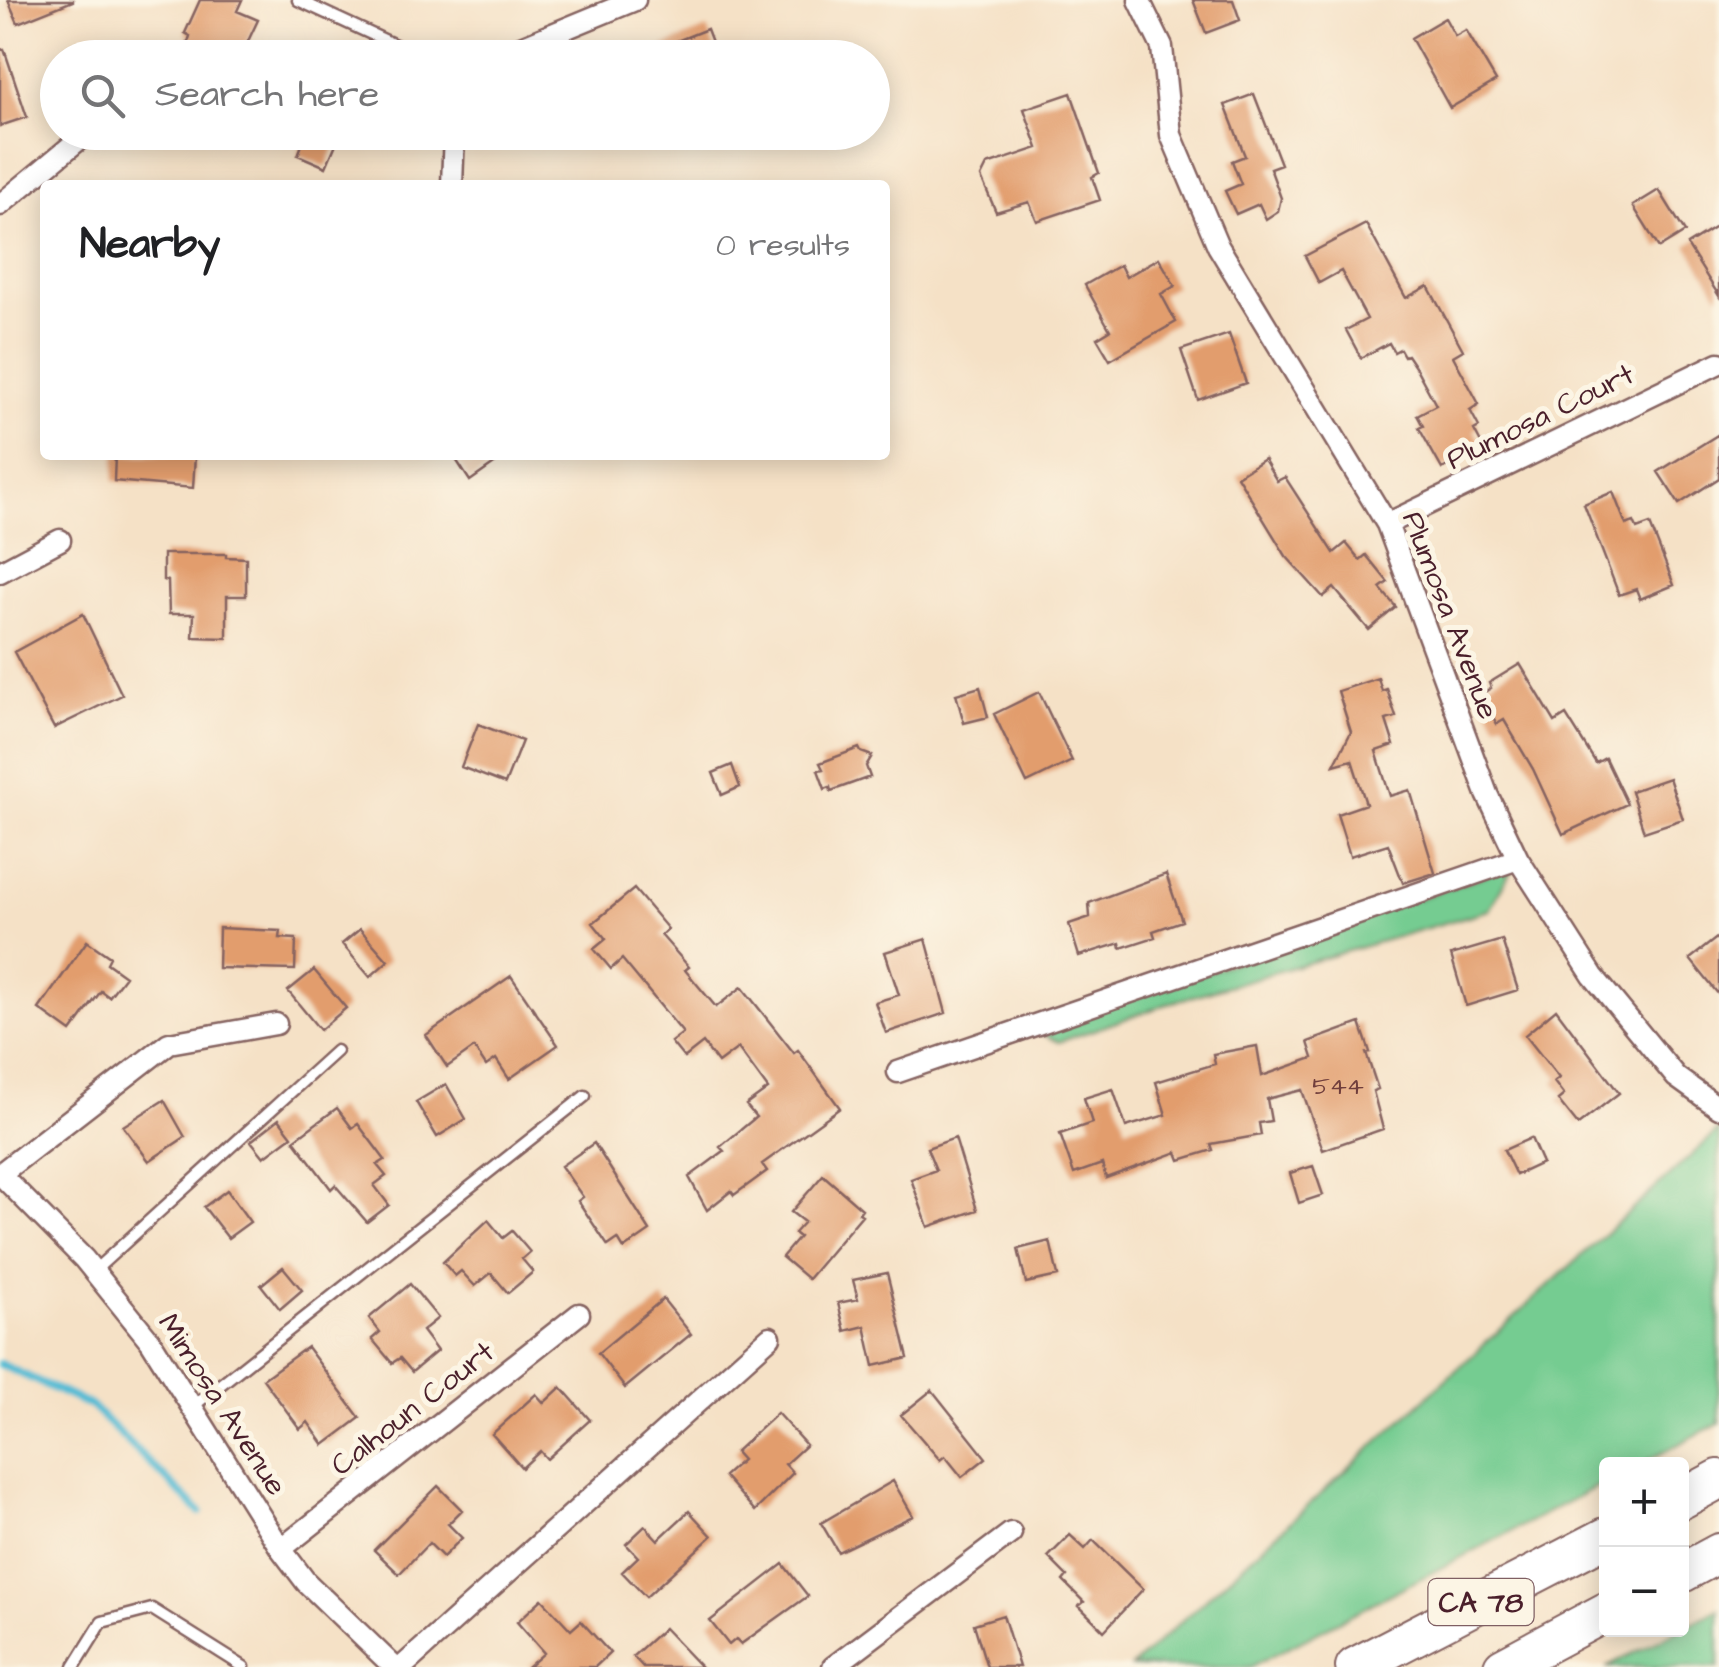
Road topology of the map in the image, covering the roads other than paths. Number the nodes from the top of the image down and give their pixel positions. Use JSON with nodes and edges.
{"nodes":[{"id":1,"x":298,"y":0,"type":"edge"},
{"id":2,"x":634,"y":0,"type":"edge"},
{"id":3,"x":1139,"y":0,"type":"edge"},
{"id":4,"x":384,"y":40,"type":"edge"},
{"id":5,"x":536,"y":40,"type":"edge"},
{"id":6,"x":66,"y":150,"type":"edge"},
{"id":7,"x":453,"y":150,"type":"edge"},
{"id":8,"x":452,"y":180,"type":"edge"},
{"id":9,"x":0,"y":205,"type":"edge"},
{"id":10,"x":1719,"y":363,"type":"edge"},
{"id":11,"x":1386,"y":524,"type":"junction"},
{"id":12,"x":60,"y":540,"type":"dead end"},
{"id":13,"x":0,"y":572,"type":"edge"},
{"id":14,"x":1518,"y":859,"type":"junction"},
{"id":15,"x":276,"y":1024,"type":"dead end"},
{"id":16,"x":336,"y":1051,"type":"dead end"},
{"id":17,"x":898,"y":1072,"type":"dead end"},
{"id":18,"x":585,"y":1096,"type":"dead end"},
{"id":19,"x":1719,"y":1108,"type":"edge"},
{"id":20,"x":0,"y":1174,"type":"edge"},
{"id":21,"x":94,"y":1271,"type":"junction"},
{"id":22,"x":580,"y":1314,"type":"dead end"},
{"id":23,"x":770,"y":1337,"type":"dead end"},
{"id":24,"x":191,"y":1408,"type":"junction"},
{"id":25,"x":1719,"y":1480,"type":"edge"},
{"id":26,"x":1689,"y":1495,"type":"edge"},
{"id":27,"x":1010,"y":1533,"type":"dead end"},
{"id":28,"x":1599,"y":1542,"type":"edge"},
{"id":29,"x":281,"y":1549,"type":"junction"},
{"id":30,"x":1719,"y":1553,"type":"edge"},
{"id":31,"x":1689,"y":1569,"type":"edge"},
{"id":32,"x":1599,"y":1616,"type":"edge"},
{"id":33,"x":74,"y":1667,"type":"edge"},
{"id":34,"x":244,"y":1667,"type":"edge"},
{"id":35,"x":394,"y":1667,"type":"edge"},
{"id":36,"x":402,"y":1667,"type":"edge"},
{"id":37,"x":833,"y":1667,"type":"edge"},
{"id":38,"x":1355,"y":1667,"type":"edge"},
{"id":39,"x":1502,"y":1667,"type":"edge"}],
"edges":[{"from":1,"to":4,"type":"lane"},
{"from":2,"to":5,"type":"street"},
{"from":3,"to":11,"type":"street","name":"Plumosa Avenue"},
{"from":6,"to":9,"type":"street"},
{"from":7,"to":8,"type":"street"},
{"from":10,"to":11,"type":"street","name":"Plumosa Court"},
{"from":11,"to":14,"type":"street","name":"Plumosa Avenue"},
{"from":12,"to":13,"type":"street"},
{"from":14,"to":17,"type":"street"},
{"from":14,"to":19,"type":"street","name":"Plumosa Avenue"},
{"from":15,"to":20,"type":"street"},
{"from":16,"to":21,"type":"lane"},
{"from":18,"to":24,"type":"lane"},
{"from":20,"to":21,"type":"street","name":"Mimosa Avenue"},
{"from":21,"to":24,"type":"street","name":"Mimosa Avenue"},
{"from":22,"to":29,"type":"street","name":"Calhoun Court"},
{"from":23,"to":36,"type":"street"},
{"from":24,"to":29,"type":"street","name":"Mimosa Avenue"},
{"from":25,"to":26,"type":"highway"},
{"from":27,"to":37,"type":"street"},
{"from":28,"to":38,"type":"highway","number":"CA 78"},
{"from":29,"to":35,"type":"street","name":"Mimosa Avenue"},
{"from":30,"to":31,"type":"highway"},
{"from":32,"to":39,"type":"highway","number":"CA 78"},
{"from":33,"to":34,"type":"lane"}]}
